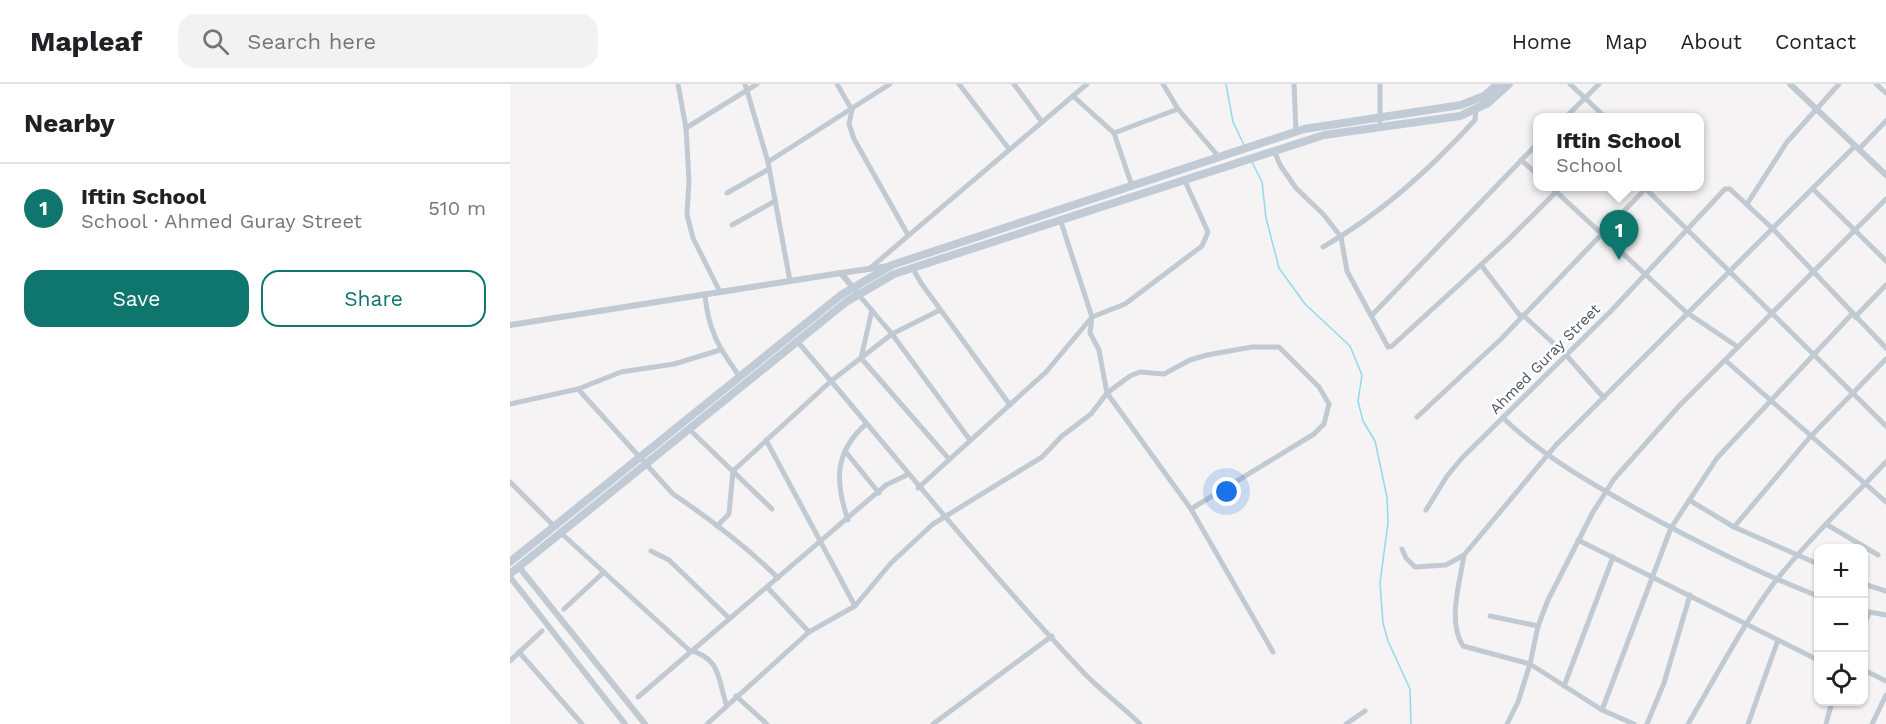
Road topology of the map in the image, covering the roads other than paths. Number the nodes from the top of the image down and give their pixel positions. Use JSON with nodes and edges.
{"nodes":[{"id":1,"x":678,"y":84,"type":"edge"},
{"id":2,"x":745,"y":84,"type":"edge"},
{"id":3,"x":757,"y":84,"type":"edge"},
{"id":4,"x":837,"y":84,"type":"edge"},
{"id":5,"x":890,"y":84,"type":"edge"},
{"id":6,"x":958,"y":84,"type":"edge"},
{"id":7,"x":1014,"y":84,"type":"edge"},
{"id":8,"x":1087,"y":84,"type":"edge"},
{"id":9,"x":1163,"y":84,"type":"edge"},
{"id":10,"x":1294,"y":84,"type":"edge"},
{"id":11,"x":1380,"y":84,"type":"edge"},
{"id":12,"x":1498,"y":84,"type":"edge"},
{"id":13,"x":1509,"y":84,"type":"edge"},
{"id":14,"x":1570,"y":84,"type":"edge"},
{"id":15,"x":1599,"y":84,"type":"edge"},
{"id":16,"x":1790,"y":84,"type":"edge"},
{"id":17,"x":1839,"y":84,"type":"edge"},
{"id":18,"x":1876,"y":84,"type":"edge"},
{"id":19,"x":747,"y":90,"type":"junction"},
{"id":20,"x":1886,"y":93,"type":"edge"},
{"id":21,"x":1073,"y":96,"type":"junction"},
{"id":22,"x":1585,"y":98,"type":"junction"},
{"id":23,"x":1178,"y":109,"type":"junction"},
{"id":24,"x":852,"y":110,"type":"junction"},
{"id":25,"x":1476,"y":110,"type":"junction"},
{"id":26,"x":1818,"y":110,"type":"junction"},
{"id":27,"x":1570,"y":113,"type":"edge"},
{"id":28,"x":1601,"y":113,"type":"edge"},
{"id":29,"x":1379,"y":116,"type":"junction"},
{"id":30,"x":1886,"y":121,"type":"edge"},
{"id":31,"x":1042,"y":122,"type":"junction"},
{"id":32,"x":1380,"y":127,"type":"junction"},
{"id":33,"x":686,"y":128,"type":"junction"},
{"id":34,"x":1296,"y":132,"type":"junction"},
{"id":35,"x":1114,"y":133,"type":"junction"},
{"id":36,"x":1857,"y":147,"type":"junction"},
{"id":37,"x":1533,"y":148,"type":"edge"},
{"id":38,"x":1009,"y":149,"type":"junction"},
{"id":39,"x":1271,"y":151,"type":"junction"},
{"id":40,"x":1221,"y":156,"type":"junction"},
{"id":41,"x":1521,"y":160,"type":"junction"},
{"id":42,"x":768,"y":162,"type":"junction"},
{"id":43,"x":769,"y":169,"type":"junction"},
{"id":44,"x":1533,"y":171,"type":"edge"},
{"id":45,"x":1886,"y":175,"type":"edge"},
{"id":46,"x":1184,"y":179,"type":"junction"},
{"id":47,"x":1132,"y":186,"type":"junction"},
{"id":48,"x":1814,"y":189,"type":"junction"},
{"id":49,"x":1644,"y":191,"type":"edge"},
{"id":50,"x":1650,"y":191,"type":"edge"},
{"id":51,"x":1556,"y":192,"type":"joint"},
{"id":52,"x":727,"y":193,"type":"dead end"},
{"id":53,"x":1886,"y":199,"type":"edge"},
{"id":54,"x":775,"y":201,"type":"junction"},
{"id":55,"x":1747,"y":204,"type":"junction"},
{"id":56,"x":1060,"y":219,"type":"junction"},
{"id":57,"x":732,"y":225,"type":"dead end"},
{"id":58,"x":1686,"y":229,"type":"junction"},
{"id":59,"x":1773,"y":229,"type":"junction"},
{"id":60,"x":1855,"y":229,"type":"junction"},
{"id":61,"x":1602,"y":233,"type":"junction"},
{"id":62,"x":908,"y":235,"type":"junction"},
{"id":63,"x":1341,"y":237,"type":"junction"},
{"id":64,"x":1323,"y":247,"type":"dead end"},
{"id":65,"x":910,"y":259,"type":"junction"},
{"id":66,"x":1886,"y":261,"type":"edge"},
{"id":67,"x":892,"y":265,"type":"junction"},
{"id":68,"x":1481,"y":265,"type":"junction"},
{"id":69,"x":913,"y":268,"type":"junction"},
{"id":70,"x":869,"y":269,"type":"junction"},
{"id":71,"x":1729,"y":271,"type":"junction"},
{"id":72,"x":1812,"y":272,"type":"junction"},
{"id":73,"x":841,"y":273,"type":"junction"},
{"id":74,"x":1646,"y":274,"type":"junction"},
{"id":75,"x":790,"y":281,"type":"junction"},
{"id":76,"x":1886,"y":285,"type":"edge"},
{"id":77,"x":852,"y":287,"type":"junction"},
{"id":78,"x":720,"y":292,"type":"junction"},
{"id":79,"x":858,"y":294,"type":"junction"},
{"id":80,"x":705,"y":295,"type":"junction"},
{"id":81,"x":872,"y":310,"type":"junction"},
{"id":82,"x":940,"y":310,"type":"junction"},
{"id":83,"x":1686,"y":312,"type":"junction"},
{"id":84,"x":1772,"y":313,"type":"junction"},
{"id":85,"x":1373,"y":314,"type":"junction"},
{"id":86,"x":1522,"y":316,"type":"junction"},
{"id":87,"x":1854,"y":316,"type":"junction"},
{"id":88,"x":1092,"y":317,"type":"junction"},
{"id":89,"x":510,"y":325,"type":"edge"},
{"id":90,"x":892,"y":334,"type":"junction"},
{"id":91,"x":797,"y":341,"type":"junction"},
{"id":92,"x":1738,"y":347,"type":"junction"},
{"id":93,"x":1886,"y":348,"type":"edge"},
{"id":94,"x":720,"y":350,"type":"junction"},
{"id":95,"x":1814,"y":354,"type":"junction"},
{"id":96,"x":1567,"y":356,"type":"junction"},
{"id":97,"x":861,"y":358,"type":"junction"},
{"id":98,"x":1886,"y":359,"type":"edge"},
{"id":99,"x":1725,"y":360,"type":"junction"},
{"id":100,"x":740,"y":377,"type":"junction"},
{"id":101,"x":831,"y":381,"type":"junction"},
{"id":102,"x":578,"y":389,"type":"junction"},
{"id":103,"x":1107,"y":393,"type":"junction"},
{"id":104,"x":1852,"y":393,"type":"junction"},
{"id":105,"x":1604,"y":398,"type":"junction"},
{"id":106,"x":1769,"y":400,"type":"junction"},
{"id":107,"x":510,"y":404,"type":"edge"},
{"id":108,"x":1010,"y":405,"type":"junction"},
{"id":109,"x":1417,"y":417,"type":"dead end"},
{"id":110,"x":1503,"y":418,"type":"junction"},
{"id":111,"x":866,"y":424,"type":"junction"},
{"id":112,"x":1886,"y":426,"type":"edge"},
{"id":113,"x":689,"y":429,"type":"junction"},
{"id":114,"x":1810,"y":437,"type":"junction"},
{"id":115,"x":766,"y":440,"type":"junction"},
{"id":116,"x":970,"y":440,"type":"junction"},
{"id":117,"x":845,"y":451,"type":"junction"},
{"id":118,"x":1547,"y":456,"type":"junction"},
{"id":119,"x":949,"y":459,"type":"junction"},
{"id":120,"x":643,"y":461,"type":"junction"},
{"id":121,"x":1886,"y":462,"type":"edge"},
{"id":122,"x":733,"y":471,"type":"junction"},
{"id":123,"x":907,"y":475,"type":"junction"},
{"id":124,"x":510,"y":482,"type":"edge"},
{"id":125,"x":1865,"y":484,"type":"junction"},
{"id":126,"x":918,"y":488,"type":"junction"},
{"id":127,"x":1605,"y":491,"type":"junction"},
{"id":128,"x":879,"y":493,"type":"junction"},
{"id":129,"x":1689,"y":501,"type":"junction"},
{"id":130,"x":1886,"y":502,"type":"edge"},
{"id":131,"x":772,"y":509,"type":"dead end"},
{"id":132,"x":1191,"y":509,"type":"junction"},
{"id":133,"x":1425,"y":510,"type":"dead end"},
{"id":134,"x":945,"y":516,"type":"junction"},
{"id":135,"x":848,"y":520,"type":"junction"},
{"id":136,"x":1826,"y":524,"type":"junction"},
{"id":137,"x":717,"y":526,"type":"junction"},
{"id":138,"x":1734,"y":527,"type":"junction"},
{"id":139,"x":1671,"y":528,"type":"junction"},
{"id":140,"x":557,"y":530,"type":"junction"},
{"id":141,"x":1578,"y":540,"type":"junction"},
{"id":142,"x":821,"y":543,"type":"junction"},
{"id":143,"x":1402,"y":549,"type":"dead end"},
{"id":144,"x":651,"y":551,"type":"dead end"},
{"id":145,"x":1464,"y":555,"type":"junction"},
{"id":146,"x":1797,"y":555,"type":"junction"},
{"id":147,"x":1878,"y":555,"type":"dead end"},
{"id":148,"x":1613,"y":557,"type":"junction"},
{"id":149,"x":511,"y":559,"type":"edge"},
{"id":150,"x":1814,"y":562,"type":"edge"},
{"id":151,"x":519,"y":567,"type":"junction"},
{"id":152,"x":604,"y":572,"type":"junction"},
{"id":153,"x":510,"y":575,"type":"edge"},
{"id":154,"x":1653,"y":576,"type":"junction"},
{"id":155,"x":778,"y":578,"type":"junction"},
{"id":156,"x":1777,"y":580,"type":"junction"},
{"id":157,"x":1868,"y":586,"type":"edge"},
{"id":158,"x":767,"y":587,"type":"junction"},
{"id":159,"x":1886,"y":591,"type":"edge"},
{"id":160,"x":1814,"y":594,"type":"edge"},
{"id":161,"x":1690,"y":595,"type":"junction"},
{"id":162,"x":855,"y":606,"type":"junction"},
{"id":163,"x":564,"y":609,"type":"dead end"},
{"id":164,"x":1868,"y":612,"type":"edge"},
{"id":165,"x":1886,"y":615,"type":"edge"},
{"id":166,"x":1490,"y":616,"type":"dead end"},
{"id":167,"x":729,"y":618,"type":"junction"},
{"id":168,"x":1746,"y":625,"type":"junction"},
{"id":169,"x":1538,"y":626,"type":"junction"},
{"id":170,"x":542,"y":631,"type":"dead end"},
{"id":171,"x":809,"y":632,"type":"junction"},
{"id":172,"x":1052,"y":636,"type":"junction"},
{"id":173,"x":1778,"y":640,"type":"junction"},
{"id":174,"x":690,"y":650,"type":"junction"},
{"id":175,"x":519,"y":652,"type":"junction"},
{"id":176,"x":1273,"y":652,"type":"dead end"},
{"id":177,"x":1814,"y":658,"type":"edge"},
{"id":178,"x":510,"y":661,"type":"edge"},
{"id":179,"x":1530,"y":664,"type":"junction"},
{"id":180,"x":1868,"y":672,"type":"edge"},
{"id":181,"x":1886,"y":681,"type":"edge"},
{"id":182,"x":1564,"y":686,"type":"junction"},
{"id":183,"x":1886,"y":695,"type":"edge"},
{"id":184,"x":736,"y":696,"type":"junction"},
{"id":185,"x":638,"y":697,"type":"dead end"},
{"id":186,"x":726,"y":704,"type":"junction"},
{"id":187,"x":1831,"y":706,"type":"edge"},
{"id":188,"x":1602,"y":710,"type":"junction"},
{"id":189,"x":1365,"y":711,"type":"dead end"},
{"id":190,"x":582,"y":724,"type":"edge"},
{"id":191,"x":625,"y":724,"type":"edge"},
{"id":192,"x":645,"y":724,"type":"edge"},
{"id":193,"x":707,"y":724,"type":"edge"},
{"id":194,"x":767,"y":724,"type":"edge"},
{"id":195,"x":933,"y":724,"type":"edge"},
{"id":196,"x":1140,"y":724,"type":"edge"},
{"id":197,"x":1346,"y":724,"type":"edge"},
{"id":198,"x":1507,"y":724,"type":"edge"},
{"id":199,"x":1634,"y":724,"type":"edge"},
{"id":200,"x":1647,"y":724,"type":"edge"},
{"id":201,"x":1688,"y":724,"type":"edge"},
{"id":202,"x":1748,"y":724,"type":"edge"},
{"id":203,"x":1826,"y":724,"type":"edge"},
{"id":204,"x":1872,"y":724,"type":"edge"}],
"edges":[{"from":1,"to":33,"type":"street"},
{"from":2,"to":19,"type":"street"},
{"from":3,"to":19,"type":"street"},
{"from":4,"to":24,"type":"street"},
{"from":5,"to":24,"type":"street"},
{"from":6,"to":38,"type":"street"},
{"from":7,"to":31,"type":"street"},
{"from":8,"to":21,"type":"street"},
{"from":9,"to":23,"type":"street"},
{"from":10,"to":34,"type":"street"},
{"from":11,"to":29,"type":"street"},
{"from":12,"to":29,"type":"main road"},
{"from":13,"to":25,"type":"main road"},
{"from":14,"to":22,"type":"street"},
{"from":15,"to":22,"type":"street"},
{"from":16,"to":26,"type":"street"},
{"from":17,"to":26,"type":"street"},
{"from":18,"to":20,"type":"street"},
{"from":19,"to":33,"type":"street"},
{"from":19,"to":42,"type":"street"},
{"from":21,"to":31,"type":"street"},
{"from":21,"to":35,"type":"street"},
{"from":22,"to":27,"type":"street"},
{"from":22,"to":28,"type":"street"},
{"from":23,"to":35,"type":"street"},
{"from":23,"to":40,"type":"street"},
{"from":24,"to":42,"type":"street"},
{"from":24,"to":62,"type":"street"},
{"from":25,"to":32,"type":"main road"},
{"from":25,"to":63,"type":"street"},
{"from":26,"to":36,"type":"street"},
{"from":26,"to":55,"type":"street"},
{"from":29,"to":32,"type":"street"},
{"from":29,"to":34,"type":"main road"},
{"from":30,"to":36,"type":"street"},
{"from":31,"to":38,"type":"street"},
{"from":32,"to":39,"type":"main road"},
{"from":33,"to":78,"type":"street"},
{"from":34,"to":40,"type":"main road"},
{"from":35,"to":47,"type":"street"},
{"from":36,"to":45,"type":"street"},
{"from":36,"to":48,"type":"street"},
{"from":37,"to":41,"type":"street"},
{"from":38,"to":62,"type":"street"},
{"from":39,"to":46,"type":"main road"},
{"from":39,"to":63,"type":"street"},
{"from":40,"to":47,"type":"main road"},
{"from":41,"to":44,"type":"street"},
{"from":41,"to":85,"type":"street"},
{"from":42,"to":43,"type":"street"},
{"from":43,"to":52,"type":"street"},
{"from":43,"to":54,"type":"street"},
{"from":46,"to":56,"type":"main road"},
{"from":46,"to":88,"type":"street"},
{"from":47,"to":65,"type":"main road"},
{"from":48,"to":59,"type":"street"},
{"from":48,"to":60,"type":"street"},
{"from":49,"to":61,"type":"street"},
{"from":50,"to":58,"type":"street"},
{"from":51,"to":61,"type":"street"},
{"from":51,"to":68,"type":"street"},
{"from":53,"to":60,"type":"street"},
{"from":54,"to":57,"type":"street"},
{"from":54,"to":75,"type":"street"},
{"from":55,"to":58,"type":"street","name":"Ahmed Guray Street"},
{"from":55,"to":59,"type":"street"},
{"from":56,"to":69,"type":"main road"},
{"from":56,"to":88,"type":"street"},
{"from":58,"to":71,"type":"street"},
{"from":58,"to":74,"type":"street","name":"Ahmed Guray Street"},
{"from":59,"to":71,"type":"street"},
{"from":59,"to":72,"type":"street"},
{"from":60,"to":66,"type":"street"},
{"from":60,"to":72,"type":"street"},
{"from":61,"to":74,"type":"street"},
{"from":61,"to":86,"type":"street"},
{"from":62,"to":70,"type":"street"},
{"from":63,"to":64,"type":"street"},
{"from":63,"to":85,"type":"street"},
{"from":65,"to":67,"type":"main road"},
{"from":65,"to":69,"type":"street"},
{"from":67,"to":70,"type":"street"},
{"from":67,"to":77,"type":"main road"},
{"from":68,"to":85,"type":"street"},
{"from":68,"to":86,"type":"street"},
{"from":69,"to":79,"type":"main road"},
{"from":69,"to":82,"type":"street"},
{"from":70,"to":73,"type":"street"},
{"from":71,"to":83,"type":"street"},
{"from":71,"to":84,"type":"street"},
{"from":72,"to":84,"type":"street"},
{"from":72,"to":87,"type":"street"},
{"from":73,"to":75,"type":"street"},
{"from":73,"to":77,"type":"street"},
{"from":74,"to":83,"type":"street"},
{"from":74,"to":96,"type":"street","name":"Ahmed Guray Street"},
{"from":75,"to":78,"type":"street"},
{"from":76,"to":87,"type":"street"},
{"from":77,"to":79,"type":"street"},
{"from":77,"to":100,"type":"main road"},
{"from":78,"to":80,"type":"street"},
{"from":79,"to":81,"type":"street"},
{"from":79,"to":91,"type":"main road"},
{"from":80,"to":89,"type":"street"},
{"from":80,"to":94,"type":"street"},
{"from":81,"to":90,"type":"street"},
{"from":81,"to":97,"type":"street"},
{"from":82,"to":90,"type":"street"},
{"from":82,"to":108,"type":"street"},
{"from":83,"to":92,"type":"street"},
{"from":83,"to":105,"type":"street"},
{"from":84,"to":92,"type":"street"},
{"from":84,"to":95,"type":"street"},
{"from":86,"to":96,"type":"street"},
{"from":86,"to":109,"type":"street"},
{"from":87,"to":93,"type":"street"},
{"from":87,"to":95,"type":"street"},
{"from":88,"to":103,"type":"street"},
{"from":88,"to":108,"type":"street"},
{"from":90,"to":97,"type":"street"},
{"from":90,"to":116,"type":"street"},
{"from":91,"to":101,"type":"street"},
{"from":91,"to":113,"type":"main road"},
{"from":92,"to":99,"type":"street"},
{"from":94,"to":100,"type":"street"},
{"from":94,"to":102,"type":"street"},
{"from":95,"to":104,"type":"street"},
{"from":95,"to":106,"type":"street"},
{"from":96,"to":105,"type":"street"},
{"from":96,"to":110,"type":"street","name":"Ahmed Guray Street"},
{"from":97,"to":101,"type":"street"},
{"from":97,"to":119,"type":"street"},
{"from":98,"to":104,"type":"street"},
{"from":99,"to":106,"type":"street"},
{"from":99,"to":127,"type":"street"},
{"from":100,"to":120,"type":"main road"},
{"from":101,"to":111,"type":"street"},
{"from":101,"to":115,"type":"street"},
{"from":102,"to":107,"type":"street"},
{"from":102,"to":120,"type":"street"},
{"from":103,"to":132,"type":"street"},
{"from":103,"to":132,"type":"street"},
{"from":103,"to":134,"type":"street"},
{"from":104,"to":112,"type":"street"},
{"from":104,"to":114,"type":"street"},
{"from":105,"to":118,"type":"street"},
{"from":106,"to":114,"type":"street"},
{"from":106,"to":129,"type":"street"},
{"from":108,"to":116,"type":"street"},
{"from":110,"to":118,"type":"street"},
{"from":110,"to":133,"type":"street","name":"Ahmed Guray Street"},
{"from":111,"to":117,"type":"street"},
{"from":111,"to":123,"type":"street"},
{"from":113,"to":120,"type":"main road"},
{"from":113,"to":122,"type":"street"},
{"from":114,"to":125,"type":"street"},
{"from":114,"to":138,"type":"street"},
{"from":115,"to":122,"type":"street"},
{"from":115,"to":142,"type":"street"},
{"from":116,"to":119,"type":"street"},
{"from":117,"to":128,"type":"street"},
{"from":117,"to":135,"type":"street"},
{"from":118,"to":127,"type":"street"},
{"from":118,"to":145,"type":"street"},
{"from":119,"to":126,"type":"street"},
{"from":120,"to":137,"type":"street"},
{"from":120,"to":140,"type":"main road"},
{"from":121,"to":125,"type":"street"},
{"from":122,"to":131,"type":"street"},
{"from":122,"to":137,"type":"street"},
{"from":123,"to":126,"type":"street"},
{"from":123,"to":128,"type":"street"},
{"from":124,"to":140,"type":"street"},
{"from":125,"to":130,"type":"street"},
{"from":125,"to":136,"type":"street"},
{"from":126,"to":134,"type":"street"},
{"from":127,"to":139,"type":"street"},
{"from":127,"to":141,"type":"street"},
{"from":128,"to":135,"type":"street"},
{"from":129,"to":138,"type":"street"},
{"from":129,"to":139,"type":"street"},
{"from":132,"to":176,"type":"street"},
{"from":134,"to":162,"type":"street"},
{"from":134,"to":172,"type":"street"},
{"from":135,"to":142,"type":"street"},
{"from":136,"to":146,"type":"street"},
{"from":136,"to":147,"type":"street"},
{"from":137,"to":155,"type":"street"},
{"from":138,"to":146,"type":"street"},
{"from":139,"to":154,"type":"street"},
{"from":139,"to":156,"type":"street"},
{"from":140,"to":149,"type":"main road"},
{"from":140,"to":151,"type":"main road"},
{"from":140,"to":152,"type":"street"},
{"from":141,"to":148,"type":"street"},
{"from":141,"to":169,"type":"street"},
{"from":142,"to":155,"type":"street"},
{"from":142,"to":162,"type":"street"},
{"from":143,"to":145,"type":"street"},
{"from":144,"to":167,"type":"street"},
{"from":145,"to":179,"type":"street"},
{"from":146,"to":150,"type":"street"},
{"from":146,"to":156,"type":"street"},
{"from":148,"to":154,"type":"street"},
{"from":148,"to":182,"type":"street"},
{"from":149,"to":151,"type":"main road"},
{"from":151,"to":153,"type":"main road"},
{"from":151,"to":192,"type":"street"},
{"from":152,"to":163,"type":"street"},
{"from":152,"to":174,"type":"street"},
{"from":153,"to":191,"type":"street"},
{"from":154,"to":161,"type":"street"},
{"from":154,"to":188,"type":"street"},
{"from":155,"to":158,"type":"street"},
{"from":156,"to":160,"type":"street"},
{"from":156,"to":168,"type":"street"},
{"from":157,"to":159,"type":"street"},
{"from":158,"to":167,"type":"street"},
{"from":158,"to":171,"type":"street"},
{"from":161,"to":168,"type":"street"},
{"from":161,"to":200,"type":"street"},
{"from":162,"to":171,"type":"street"},
{"from":164,"to":165,"type":"street"},
{"from":166,"to":169,"type":"street"},
{"from":167,"to":174,"type":"street"},
{"from":168,"to":173,"type":"street"},
{"from":168,"to":201,"type":"street"},
{"from":169,"to":179,"type":"street"},
{"from":170,"to":175,"type":"street"},
{"from":171,"to":184,"type":"street"},
{"from":172,"to":195,"type":"street"},
{"from":172,"to":196,"type":"street"},
{"from":173,"to":177,"type":"street"},
{"from":173,"to":202,"type":"street"},
{"from":174,"to":185,"type":"street"},
{"from":174,"to":186,"type":"street"},
{"from":175,"to":178,"type":"street"},
{"from":175,"to":190,"type":"street"},
{"from":179,"to":182,"type":"street"},
{"from":179,"to":198,"type":"street"},
{"from":180,"to":181,"type":"street"},
{"from":182,"to":188,"type":"street"},
{"from":183,"to":204,"type":"street"},
{"from":184,"to":186,"type":"street"},
{"from":184,"to":194,"type":"street"},
{"from":186,"to":193,"type":"street"},
{"from":187,"to":203,"type":"street"},
{"from":188,"to":199,"type":"street"},
{"from":189,"to":197,"type":"street"}]}
